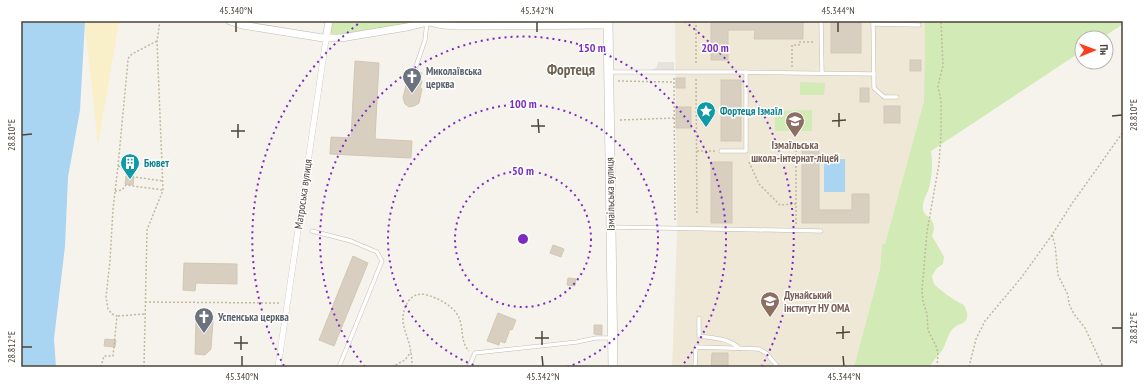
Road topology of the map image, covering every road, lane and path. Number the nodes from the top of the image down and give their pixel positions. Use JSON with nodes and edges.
{"nodes":[{"id":1,"x":160,"y":21,"type":"edge"},
{"id":2,"x":230,"y":21,"type":"edge"},
{"id":3,"x":329,"y":21,"type":"edge"},
{"id":4,"x":696,"y":21,"type":"edge"},
{"id":5,"x":822,"y":21,"type":"edge"},
{"id":6,"x":940,"y":21,"type":"edge"},
{"id":7,"x":426,"y":22,"type":"edge"},
{"id":8,"x":873,"y":22,"type":"edge"},
{"id":9,"x":608,"y":23,"type":"edge"},
{"id":10,"x":919,"y":25,"type":"dead end"},
{"id":11,"x":326,"y":39,"type":"junction"},
{"id":12,"x":157,"y":41,"type":"junction"},
{"id":13,"x":815,"y":42,"type":"dead end"},
{"id":14,"x":416,"y":69,"type":"dead end"},
{"id":15,"x":696,"y":70,"type":"dead end"},
{"id":16,"x":792,"y":70,"type":"dead end"},
{"id":17,"x":608,"y":72,"type":"junction"},
{"id":18,"x":674,"y":72,"type":"junction"},
{"id":19,"x":746,"y":72,"type":"junction"},
{"id":20,"x":822,"y":73,"type":"junction"},
{"id":21,"x":874,"y":74,"type":"junction"},
{"id":22,"x":696,"y":75,"type":"dead end"},
{"id":23,"x":616,"y":81,"type":"dead end"},
{"id":24,"x":674,"y":82,"type":"junction"},
{"id":25,"x":897,"y":97,"type":"dead end"},
{"id":26,"x":675,"y":118,"type":"junction"},
{"id":27,"x":620,"y":120,"type":"dead end"},
{"id":28,"x":1123,"y":132,"type":"edge"},
{"id":29,"x":796,"y":145,"type":"dead end"},
{"id":30,"x":696,"y":151,"type":"junction"},
{"id":31,"x":721,"y":151,"type":"joint"},
{"id":32,"x":749,"y":162,"type":"dead end"},
{"id":33,"x":118,"y":166,"type":"junction"},
{"id":34,"x":163,"y":181,"type":"junction"},
{"id":35,"x":163,"y":190,"type":"junction"},
{"id":36,"x":115,"y":191,"type":"junction"},
{"id":37,"x":796,"y":204,"type":"junction"},
{"id":38,"x":697,"y":215,"type":"dead end"},
{"id":39,"x":796,"y":224,"type":"dead end"},
{"id":40,"x":611,"y":227,"type":"junction"},
{"id":41,"x":676,"y":228,"type":"junction"},
{"id":42,"x":312,"y":231,"type":"dead end"},
{"id":43,"x":821,"y":231,"type":"dead end"},
{"id":44,"x":1052,"y":235,"type":"junction"},
{"id":45,"x":145,"y":302,"type":"junction"},
{"id":46,"x":287,"y":303,"type":"junction"},
{"id":47,"x":144,"y":314,"type":"junction"},
{"id":48,"x":117,"y":316,"type":"junction"},
{"id":49,"x":700,"y":318,"type":"dead end"},
{"id":50,"x":612,"y":338,"type":"junction"},
{"id":51,"x":739,"y":348,"type":"junction"},
{"id":52,"x":411,"y":352,"type":"junction"},
{"id":53,"x":475,"y":354,"type":"junction"},
{"id":54,"x":101,"y":367,"type":"edge"},
{"id":55,"x":144,"y":367,"type":"edge"},
{"id":56,"x":278,"y":367,"type":"edge"},
{"id":57,"x":339,"y":367,"type":"edge"},
{"id":58,"x":392,"y":367,"type":"edge"},
{"id":59,"x":412,"y":367,"type":"edge"},
{"id":60,"x":469,"y":367,"type":"edge"},
{"id":61,"x":613,"y":367,"type":"edge"},
{"id":62,"x":695,"y":367,"type":"edge"},
{"id":63,"x":778,"y":367,"type":"edge"},
{"id":64,"x":938,"y":367,"type":"edge"},
{"id":65,"x":969,"y":367,"type":"edge"},
{"id":66,"x":1103,"y":367,"type":"edge"}],
"edges":[{"from":1,"to":12,"type":"path"},
{"from":2,"to":11,"type":"street"},
{"from":3,"to":11,"type":"street","name":"Матроська вулиця"},
{"from":4,"to":15,"type":"path"},
{"from":5,"to":20,"type":"lane"},
{"from":6,"to":64,"type":"path"},
{"from":7,"to":9,"type":"street"},
{"from":7,"to":11,"type":"street"},
{"from":7,"to":14,"type":"lane"},
{"from":8,"to":10,"type":"lane"},
{"from":8,"to":21,"type":"lane"},
{"from":9,"to":17,"type":"street","name":"Ізмаїльська вулиця"},
{"from":11,"to":46,"type":"street","name":"Матроська вулиця"},
{"from":12,"to":33,"type":"path"},
{"from":12,"to":34,"type":"path"},
{"from":13,"to":16,"type":"path"},
{"from":17,"to":18,"type":"lane"},
{"from":17,"to":40,"type":"street","name":"Ізмаїльська вулиця"},
{"from":18,"to":19,"type":"lane"},
{"from":18,"to":24,"type":"path"},
{"from":19,"to":20,"type":"lane"},
{"from":19,"to":31,"type":"lane"},
{"from":20,"to":21,"type":"lane"},
{"from":21,"to":25,"type":"lane"},
{"from":22,"to":30,"type":"path"},
{"from":23,"to":24,"type":"path"},
{"from":24,"to":26,"type":"path"},
{"from":26,"to":27,"type":"path"},
{"from":26,"to":41,"type":"path"},
{"from":28,"to":44,"type":"path"},
{"from":29,"to":37,"type":"path"},
{"from":30,"to":31,"type":"path"},
{"from":30,"to":38,"type":"path"},
{"from":32,"to":37,"type":"path"},
{"from":33,"to":34,"type":"path"},
{"from":33,"to":36,"type":"path"},
{"from":34,"to":35,"type":"path"},
{"from":35,"to":36,"type":"path"},
{"from":35,"to":45,"type":"path"},
{"from":36,"to":48,"type":"path"},
{"from":37,"to":39,"type":"path"},
{"from":40,"to":41,"type":"lane"},
{"from":40,"to":50,"type":"street","name":"Ізмаїльська вулиця"},
{"from":41,"to":43,"type":"lane"},
{"from":42,"to":57,"type":"lane"},
{"from":44,"to":65,"type":"path"},
{"from":44,"to":66,"type":"path"},
{"from":45,"to":46,"type":"path"},
{"from":45,"to":47,"type":"path"},
{"from":46,"to":56,"type":"street","name":"Матроська вулиця"},
{"from":47,"to":48,"type":"path"},
{"from":47,"to":55,"type":"path"},
{"from":48,"to":54,"type":"path"},
{"from":49,"to":51,"type":"lane"},
{"from":50,"to":53,"type":"lane"},
{"from":50,"to":61,"type":"street","name":"Ізмаїльська вулиця"},
{"from":51,"to":62,"type":"lane"},
{"from":51,"to":63,"type":"lane"},
{"from":52,"to":53,"type":"path"},
{"from":52,"to":58,"type":"path"},
{"from":52,"to":59,"type":"path"},
{"from":53,"to":60,"type":"lane"}]}
